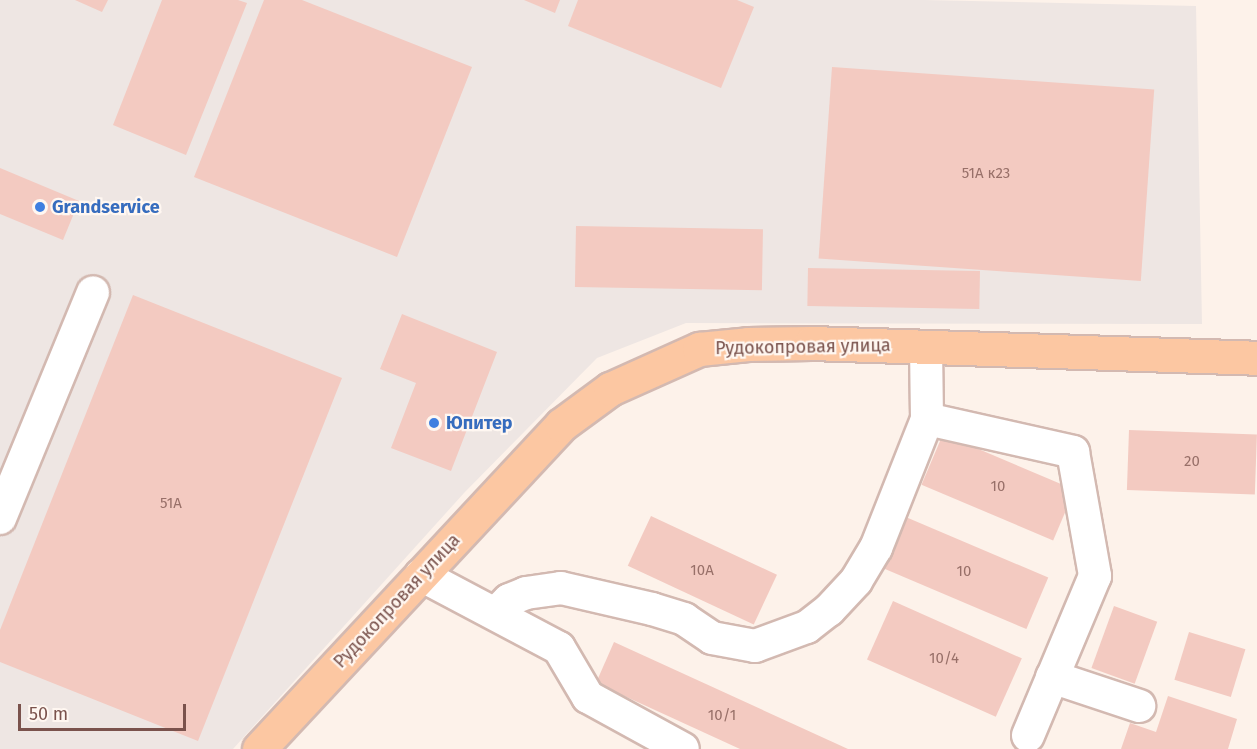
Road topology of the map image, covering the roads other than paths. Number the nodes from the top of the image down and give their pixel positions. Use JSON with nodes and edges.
{"nodes":[{"id":1,"x":93,"y":292,"type":"dead end"},
{"id":2,"x":926,"y":347,"type":"junction"},
{"id":3,"x":1257,"y":358,"type":"edge"},
{"id":4,"x":927,"y":419,"type":"junction"},
{"id":5,"x":0,"y":518,"type":"edge"},
{"id":6,"x":421,"y":575,"type":"junction"},
{"id":7,"x":496,"y":613,"type":"junction"},
{"id":8,"x":1052,"y":677,"type":"junction"},
{"id":9,"x":1139,"y":706,"type":"dead end"},
{"id":10,"x":1028,"y":735,"type":"dead end"},
{"id":11,"x":259,"y":749,"type":"edge"},
{"id":12,"x":683,"y":749,"type":"edge"}],
"edges":[{"from":1,"to":5,"type":"street"},
{"from":2,"to":3,"type":"main road","name":"Рудокопровая улица"},
{"from":2,"to":4,"type":"street"},
{"from":2,"to":6,"type":"main road","name":"Рудокопровая улица"},
{"from":4,"to":7,"type":"street"},
{"from":4,"to":8,"type":"street"},
{"from":6,"to":7,"type":"street"},
{"from":6,"to":11,"type":"main road","name":"Рудокопровая улица"},
{"from":7,"to":12,"type":"street"},
{"from":8,"to":9,"type":"street"},
{"from":8,"to":10,"type":"street"}]}
